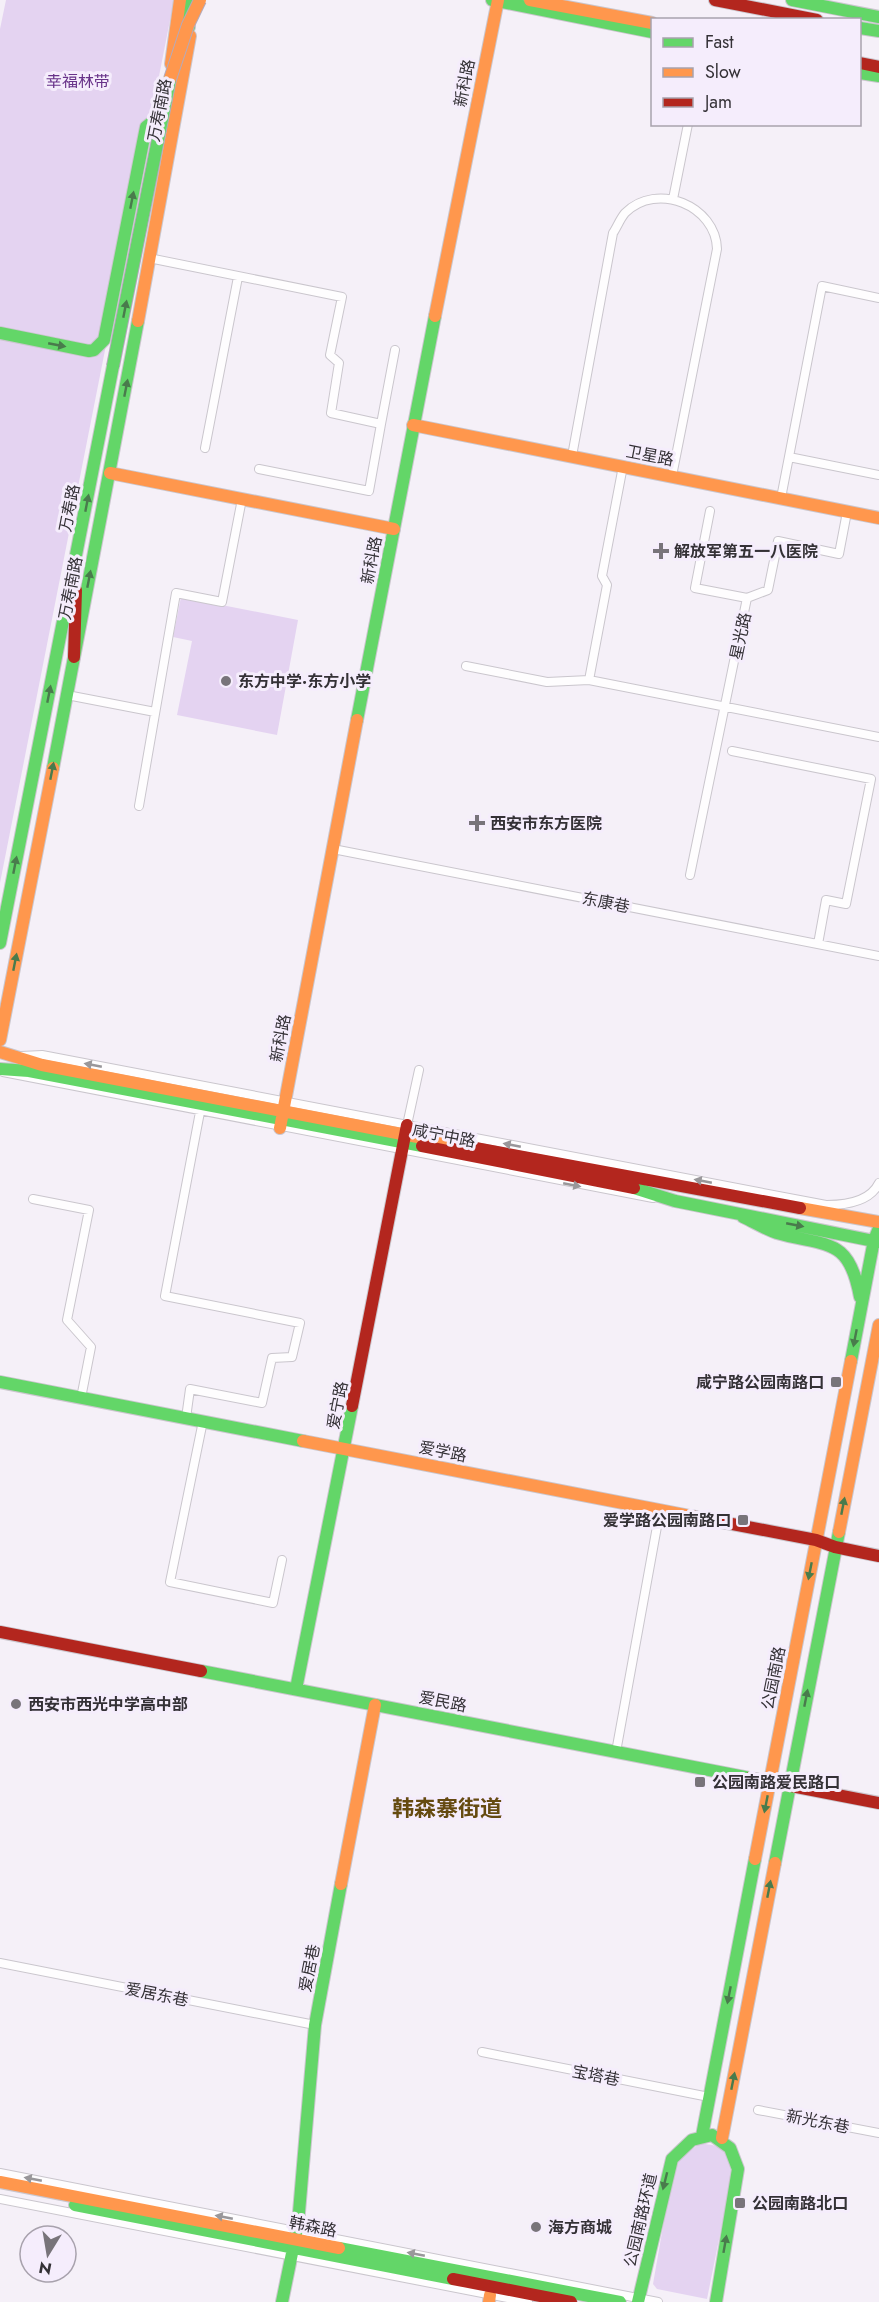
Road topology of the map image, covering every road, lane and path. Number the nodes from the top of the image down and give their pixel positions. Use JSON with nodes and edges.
{"nodes":[{"id":1,"x":180,"y":0,"type":"edge"},
{"id":2,"x":189,"y":0,"type":"edge"},
{"id":3,"x":199,"y":0,"type":"edge"},
{"id":4,"x":496,"y":0,"type":"edge"},
{"id":5,"x":530,"y":0,"type":"edge"},
{"id":6,"x":715,"y":0,"type":"edge"},
{"id":7,"x":799,"y":1,"type":"edge"},
{"id":8,"x":879,"y":17,"type":"edge"},
{"id":9,"x":807,"y":18,"type":"edge"},
{"id":10,"x":651,"y":23,"type":"edge"},
{"id":11,"x":861,"y":28,"type":"edge"},
{"id":12,"x":879,"y":31,"type":"edge"},
{"id":13,"x":651,"y":32,"type":"edge"},
{"id":14,"x":191,"y":34,"type":"junction"},
{"id":15,"x":861,"y":63,"type":"edge"},
{"id":16,"x":879,"y":67,"type":"edge"},
{"id":17,"x":861,"y":72,"type":"edge"},
{"id":18,"x":879,"y":76,"type":"edge"},
{"id":19,"x":170,"y":79,"type":"junction"},
{"id":20,"x":688,"y":126,"type":"edge"},
{"id":21,"x":172,"y":127,"type":"junction"},
{"id":22,"x":673,"y":199,"type":"junction"},
{"id":23,"x":149,"y":258,"type":"junction"},
{"id":24,"x":238,"y":277,"type":"junction"},
{"id":25,"x":879,"y":298,"type":"edge"},
{"id":26,"x":0,"y":333,"type":"edge"},
{"id":27,"x":395,"y":350,"type":"dead end"},
{"id":28,"x":381,"y":424,"type":"junction"},
{"id":29,"x":414,"y":425,"type":"junction"},
{"id":30,"x":205,"y":448,"type":"dead end"},
{"id":31,"x":572,"y":456,"type":"junction"},
{"id":32,"x":789,"y":457,"type":"junction"},
{"id":33,"x":623,"y":466,"type":"junction"},
{"id":34,"x":259,"y":469,"type":"dead end"},
{"id":35,"x":110,"y":473,"type":"junction"},
{"id":36,"x":879,"y":475,"type":"edge"},
{"id":37,"x":672,"y":476,"type":"junction"},
{"id":38,"x":781,"y":498,"type":"junction"},
{"id":39,"x":242,"y":499,"type":"junction"},
{"id":40,"x":710,"y":511,"type":"dead end"},
{"id":41,"x":847,"y":512,"type":"junction"},
{"id":42,"x":879,"y":518,"type":"edge"},
{"id":43,"x":393,"y":529,"type":"junction"},
{"id":44,"x":77,"y":552,"type":"junction"},
{"id":45,"x":747,"y":598,"type":"junction"},
{"id":46,"x":74,"y":657,"type":"junction"},
{"id":47,"x":466,"y":666,"type":"dead end"},
{"id":48,"x":589,"y":680,"type":"junction"},
{"id":49,"x":67,"y":695,"type":"junction"},
{"id":50,"x":725,"y":705,"type":"junction"},
{"id":51,"x":155,"y":712,"type":"junction"},
{"id":52,"x":879,"y":737,"type":"edge"},
{"id":53,"x":732,"y":751,"type":"dead end"},
{"id":54,"x":139,"y":806,"type":"dead end"},
{"id":55,"x":333,"y":849,"type":"junction"},
{"id":56,"x":690,"y":875,"type":"dead end"},
{"id":57,"x":0,"y":943,"type":"edge"},
{"id":58,"x":818,"y":944,"type":"junction"},
{"id":59,"x":879,"y":956,"type":"edge"},
{"id":60,"x":0,"y":1040,"type":"edge"},
{"id":61,"x":0,"y":1052,"type":"edge"},
{"id":62,"x":0,"y":1070,"type":"edge"},
{"id":63,"x":419,"y":1070,"type":"dead end"},
{"id":64,"x":200,"y":1112,"type":"junction"},
{"id":65,"x":282,"y":1115,"type":"junction"},
{"id":66,"x":404,"y":1139,"type":"junction"},
{"id":67,"x":879,"y":1183,"type":"edge"},
{"id":68,"x":33,"y":1198,"type":"dead end"},
{"id":69,"x":826,"y":1205,"type":"junction"},
{"id":70,"x":733,"y":1213,"type":"junction"},
{"id":71,"x":841,"y":1215,"type":"junction"},
{"id":72,"x":879,"y":1222,"type":"edge"},
{"id":73,"x":877,"y":1237,"type":"edge"},
{"id":74,"x":860,"y":1311,"type":"junction"},
{"id":75,"x":879,"y":1325,"type":"edge"},
{"id":76,"x":0,"y":1383,"type":"edge"},
{"id":77,"x":81,"y":1398,"type":"junction"},
{"id":78,"x":186,"y":1418,"type":"junction"},
{"id":79,"x":203,"y":1422,"type":"junction"},
{"id":80,"x":345,"y":1449,"type":"junction"},
{"id":81,"x":660,"y":1510,"type":"junction"},
{"id":82,"x":816,"y":1540,"type":"junction"},
{"id":83,"x":835,"y":1547,"type":"junction"},
{"id":84,"x":879,"y":1556,"type":"edge"},
{"id":85,"x":282,"y":1560,"type":"dead end"},
{"id":86,"x":0,"y":1632,"type":"edge"},
{"id":87,"x":296,"y":1689,"type":"junction"},
{"id":88,"x":375,"y":1705,"type":"junction"},
{"id":89,"x":616,"y":1752,"type":"junction"},
{"id":90,"x":771,"y":1783,"type":"junction"},
{"id":91,"x":788,"y":1786,"type":"junction"},
{"id":92,"x":879,"y":1803,"type":"edge"},
{"id":93,"x":0,"y":1963,"type":"edge"},
{"id":94,"x":315,"y":2025,"type":"junction"},
{"id":95,"x":482,"y":2052,"type":"dead end"},
{"id":96,"x":710,"y":2097,"type":"junction"},
{"id":97,"x":758,"y":2110,"type":"dead end"},
{"id":98,"x":879,"y":2133,"type":"edge"},
{"id":99,"x":702,"y":2136,"type":"junction"},
{"id":100,"x":722,"y":2139,"type":"junction"},
{"id":101,"x":0,"y":2173,"type":"edge"},
{"id":102,"x":0,"y":2182,"type":"edge"},
{"id":103,"x":0,"y":2191,"type":"edge"},
{"id":104,"x":0,"y":2199,"type":"edge"},
{"id":105,"x":294,"y":2243,"type":"junction"},
{"id":106,"x":490,"y":2298,"type":"edge"},
{"id":107,"x":638,"y":2300,"type":"edge"},
{"id":108,"x":282,"y":2302,"type":"edge"},
{"id":109,"x":528,"y":2302,"type":"edge"},
{"id":110,"x":571,"y":2302,"type":"edge"},
{"id":111,"x":620,"y":2302,"type":"edge"},
{"id":112,"x":658,"y":2302,"type":"edge"},
{"id":113,"x":716,"y":2302,"type":"edge"}],
"edges":[{"from":1,"to":19,"type":"main road","bridge":true},
{"from":2,"to":14,"type":"main road"},
{"from":3,"to":14,"type":"main road","name":"万寿南路"},
{"from":3,"to":19,"type":"main road","bridge":true},
{"from":4,"to":13,"type":"main road"},
{"from":4,"to":29,"type":"main road","name":"新科路"},
{"from":5,"to":10,"type":"main road"},
{"from":6,"to":9,"type":"main road"},
{"from":7,"to":8,"type":"main road"},
{"from":11,"to":12,"type":"main road"},
{"from":14,"to":21,"type":"main road","name":"万寿南路"},
{"from":15,"to":16,"type":"main road"},
{"from":17,"to":18,"type":"main road"},
{"from":44,"to":19,"type":"main road","name":"万寿路","one_way":true,"bridge":true},
{"from":20,"to":22,"type":"street"},
{"from":21,"to":23,"type":"main road","name":"万寿南路"},
{"from":26,"to":21,"type":"main road","one_way":true},
{"from":22,"to":31,"type":"street"},
{"from":22,"to":37,"type":"street"},
{"from":23,"to":24,"type":"street"},
{"from":35,"to":23,"type":"main road","name":"万寿南路","one_way":true},
{"from":24,"to":28,"type":"street"},
{"from":24,"to":30,"type":"street"},
{"from":25,"to":32,"type":"street"},
{"from":27,"to":28,"type":"street"},
{"from":28,"to":34,"type":"street"},
{"from":29,"to":31,"type":"main road","name":"卫星路"},
{"from":29,"to":43,"type":"main road","name":"新科路"},
{"from":31,"to":33,"type":"main road","name":"卫星路"},
{"from":32,"to":36,"type":"street"},
{"from":32,"to":38,"type":"street"},
{"from":33,"to":37,"type":"main road","name":"卫星路"},
{"from":33,"to":48,"type":"street"},
{"from":35,"to":39,"type":"main road"},
{"from":46,"to":35,"type":"main road","name":"万寿南路","one_way":true},
{"from":37,"to":38,"type":"main road","name":"卫星路"},
{"from":38,"to":41,"type":"main road","name":"卫星路"},
{"from":39,"to":43,"type":"main road"},
{"from":39,"to":51,"type":"street"},
{"from":40,"to":45,"type":"street"},
{"from":41,"to":42,"type":"main road","name":"卫星路"},
{"from":41,"to":45,"type":"street","name":"星光路"},
{"from":43,"to":55,"type":"main road","name":"新科路"},
{"from":44,"to":46,"type":"main road"},
{"from":57,"to":44,"type":"main road","name":"万寿路","one_way":true},
{"from":45,"to":50,"type":"street","name":"星光路"},
{"from":46,"to":49,"type":"main road","name":"万寿南路"},
{"from":47,"to":48,"type":"street"},
{"from":48,"to":50,"type":"street"},
{"from":49,"to":51,"type":"street"},
{"from":60,"to":49,"type":"main road","name":"万寿南路","one_way":true},
{"from":50,"to":52,"type":"street"},
{"from":50,"to":56,"type":"street","name":"星光路"},
{"from":51,"to":54,"type":"street"},
{"from":53,"to":58,"type":"street"},
{"from":55,"to":58,"type":"street","name":"东康巷"},
{"from":55,"to":65,"type":"main road","name":"新科路"},
{"from":58,"to":59,"type":"street","name":"东康巷"},
{"from":65,"to":61,"type":"main road","name":"咸宁中路","one_way":true},
{"from":62,"to":64,"type":"street"},
{"from":62,"to":65,"type":"main road","name":"咸宁中路"},
{"from":63,"to":66,"type":"street"},
{"from":64,"to":65,"type":"street"},
{"from":64,"to":78,"type":"street"},
{"from":65,"to":66,"type":"main road","name":"咸宁中路"},
{"from":65,"to":66,"type":"street"},
{"from":69,"to":66,"type":"street","one_way":true},
{"from":66,"to":70,"type":"main road","name":"咸宁中路","one_way":true},
{"from":66,"to":71,"type":"main road","name":"咸宁中路"},
{"from":66,"to":80,"type":"main road","name":"爱宁路"},
{"from":67,"to":69,"type":"street"},
{"from":68,"to":77,"type":"street"},
{"from":69,"to":71,"type":"street"},
{"from":70,"to":73,"type":"main road","name":"咸宁中路","one_way":true},
{"from":70,"to":74,"type":"main road"},
{"from":71,"to":72,"type":"main road","name":"咸宁中路"},
{"from":73,"to":74,"type":"main road","name":"公园南路"},
{"from":74,"to":82,"type":"main road","name":"公园南路","one_way":true},
{"from":83,"to":75,"type":"main road","one_way":true},
{"from":76,"to":77,"type":"main road","name":"爱学路"},
{"from":77,"to":78,"type":"main road","name":"爱学路"},
{"from":78,"to":79,"type":"main road","name":"爱学路"},
{"from":79,"to":80,"type":"main road","name":"爱学路"},
{"from":79,"to":85,"type":"street"},
{"from":80,"to":81,"type":"main road","name":"爱学路"},
{"from":80,"to":87,"type":"main road","name":"爱宁路"},
{"from":81,"to":82,"type":"main road","name":"爱学路"},
{"from":81,"to":89,"type":"street"},
{"from":82,"to":83,"type":"main road","name":"爱学路"},
{"from":82,"to":90,"type":"main road","name":"公园南路","one_way":true},
{"from":83,"to":84,"type":"main road","name":"爱学路"},
{"from":91,"to":83,"type":"main road","one_way":true},
{"from":86,"to":87,"type":"main road","name":"爱民路"},
{"from":87,"to":88,"type":"main road","name":"爱民路"},
{"from":88,"to":89,"type":"main road","name":"爱民路"},
{"from":88,"to":94,"type":"main road","name":"爱居巷"},
{"from":89,"to":90,"type":"main road","name":"爱民路"},
{"from":90,"to":91,"type":"main road","name":"爱民路"},
{"from":90,"to":96,"type":"main road","name":"公园南路","one_way":true},
{"from":91,"to":92,"type":"main road","name":"爱民路"},
{"from":100,"to":91,"type":"main road","one_way":true},
{"from":93,"to":94,"type":"street","name":"爱居东巷"},
{"from":94,"to":105,"type":"main road","name":"爱居巷"},
{"from":95,"to":96,"type":"street","name":"宝塔巷"},
{"from":96,"to":99,"type":"main road","name":"公园南路"},
{"from":97,"to":98,"type":"street","name":"新光东巷"},
{"from":99,"to":100,"type":"main road"},
{"from":99,"to":107,"type":"main road","name":"公园南路环道","one_way":true},
{"from":113,"to":100,"type":"main road","one_way":true},
{"from":105,"to":101,"type":"street","one_way":true},
{"from":102,"to":105,"type":"main road","name":"韩森路"},
{"from":103,"to":105,"type":"main road","name":"韩森路"},
{"from":104,"to":105,"type":"street"},
{"from":105,"to":106,"type":"street"},
{"from":107,"to":105,"type":"street","one_way":true},
{"from":105,"to":108,"type":"main road","name":"爱居巷"},
{"from":105,"to":110,"type":"main road","name":"韩森路"},
{"from":105,"to":111,"type":"main road","name":"韩森路"},
{"from":106,"to":109,"type":"street"},
{"from":107,"to":112,"type":"street"}]}
